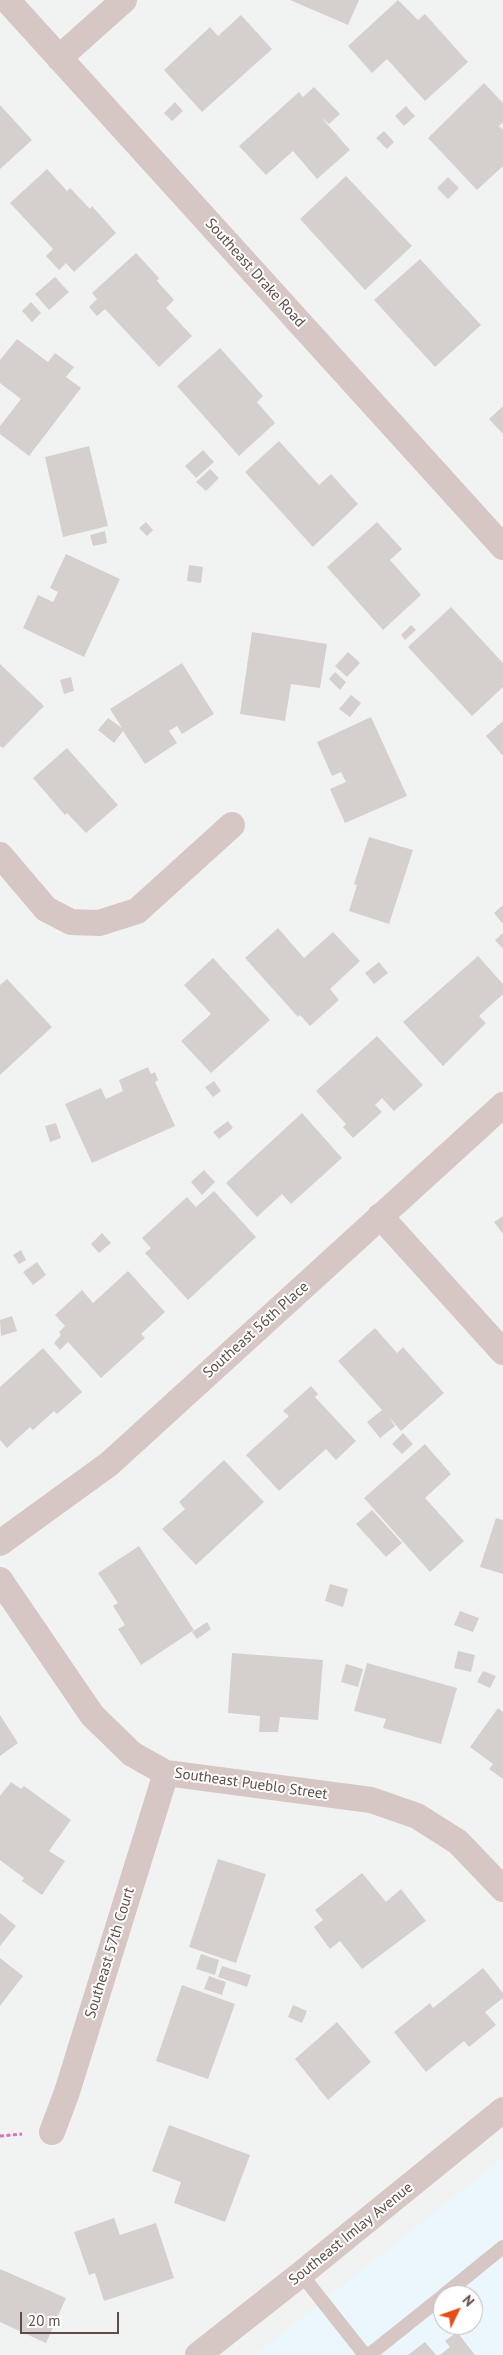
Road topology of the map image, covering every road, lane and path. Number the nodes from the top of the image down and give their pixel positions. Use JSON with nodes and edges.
{"nodes":[{"id":1,"x":6,"y":0,"type":"edge"},
{"id":2,"x":124,"y":0,"type":"edge"},
{"id":3,"x":59,"y":58,"type":"junction"},
{"id":4,"x":503,"y":547,"type":"edge"},
{"id":5,"x":232,"y":825,"type":"dead end"},
{"id":6,"x":0,"y":855,"type":"edge"},
{"id":7,"x":503,"y":1105,"type":"edge"},
{"id":8,"x":380,"y":1216,"type":"junction"},
{"id":9,"x":503,"y":1352,"type":"edge"},
{"id":10,"x":0,"y":1543,"type":"edge"},
{"id":11,"x":0,"y":1580,"type":"edge"},
{"id":12,"x":166,"y":1773,"type":"junction"},
{"id":13,"x":503,"y":1889,"type":"edge"},
{"id":14,"x":503,"y":2110,"type":"edge"},
{"id":15,"x":52,"y":2132,"type":"dead end"},
{"id":16,"x":503,"y":2247,"type":"edge"},
{"id":17,"x":301,"y":2274,"type":"junction"},
{"id":18,"x":456,"y":2285,"type":"edge"},
{"id":19,"x":433,"y":2303,"type":"edge"},
{"id":20,"x":198,"y":2355,"type":"edge"},
{"id":21,"x":365,"y":2355,"type":"edge"},
{"id":22,"x":369,"y":2355,"type":"edge"}],
"edges":[{"from":1,"to":3,"type":"street","name":"Southeast Drake Road"},
{"from":2,"to":3,"type":"street"},
{"from":3,"to":4,"type":"street","name":"Southeast Drake Road"},
{"from":5,"to":6,"type":"street"},
{"from":7,"to":8,"type":"street","name":"Southeast 56th Place"},
{"from":8,"to":9,"type":"street"},
{"from":8,"to":10,"type":"street","name":"Southeast 56th Place"},
{"from":11,"to":12,"type":"street","name":"Southeast Pueblo Street"},
{"from":12,"to":13,"type":"street","name":"Southeast Pueblo Street"},
{"from":12,"to":15,"type":"street","name":"Southeast 57th Court"},
{"from":14,"to":17,"type":"street","name":"Southeast Imlay Avenue"},
{"from":16,"to":18,"type":"lane"},
{"from":17,"to":20,"type":"street","name":"Southeast Imlay Avenue"},
{"from":17,"to":21,"type":"lane"},
{"from":19,"to":22,"type":"lane"}]}
